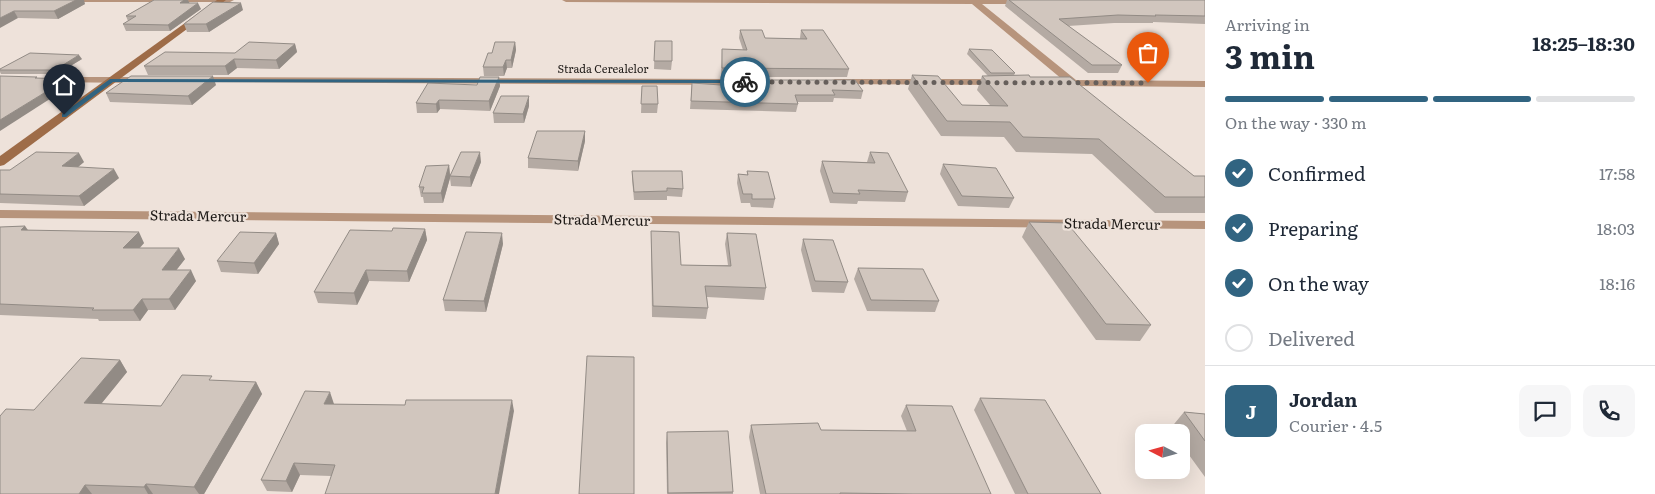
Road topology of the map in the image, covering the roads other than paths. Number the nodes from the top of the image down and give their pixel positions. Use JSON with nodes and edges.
{"nodes":[{"id":1,"x":23,"y":0,"type":"edge"},
{"id":2,"x":222,"y":0,"type":"edge"},
{"id":3,"x":230,"y":0,"type":"edge"},
{"id":4,"x":566,"y":0,"type":"edge"},
{"id":5,"x":901,"y":1,"type":"edge"},
{"id":6,"x":974,"y":2,"type":"junction"},
{"id":7,"x":1039,"y":2,"type":"edge"},
{"id":8,"x":37,"y":80,"type":"edge"},
{"id":9,"x":112,"y":80,"type":"junction"},
{"id":10,"x":152,"y":80,"type":"edge"},
{"id":11,"x":182,"y":80,"type":"edge"},
{"id":12,"x":756,"y":82,"type":"edge"},
{"id":13,"x":825,"y":82,"type":"edge"},
{"id":14,"x":1013,"y":82,"type":"edge"},
{"id":15,"x":1043,"y":82,"type":"edge"},
{"id":16,"x":1072,"y":83,"type":"junction"},
{"id":17,"x":1205,"y":84,"type":"edge"},
{"id":18,"x":1087,"y":94,"type":"edge"},
{"id":19,"x":0,"y":162,"type":"edge"},
{"id":20,"x":0,"y":214,"type":"edge"},
{"id":21,"x":1205,"y":225,"type":"edge"}],
"edges":[{"from":1,"to":2,"type":"street"},
{"from":2,"to":3,"type":"street"},
{"from":2,"to":9,"type":"main road"},
{"from":4,"to":5,"type":"street"},
{"from":5,"to":6,"type":"street"},
{"from":6,"to":7,"type":"street"},
{"from":6,"to":16,"type":"street"},
{"from":8,"to":9,"type":"street"},
{"from":9,"to":10,"type":"street"},
{"from":9,"to":19,"type":"main road"},
{"from":11,"to":12,"type":"street","name":"Strada Cerealelor"},
{"from":13,"to":14,"type":"street"},
{"from":15,"to":16,"type":"street"},
{"from":16,"to":17,"type":"street"},
{"from":16,"to":18,"type":"street"},
{"from":20,"to":21,"type":"street","name":"Strada Mercur"}]}
